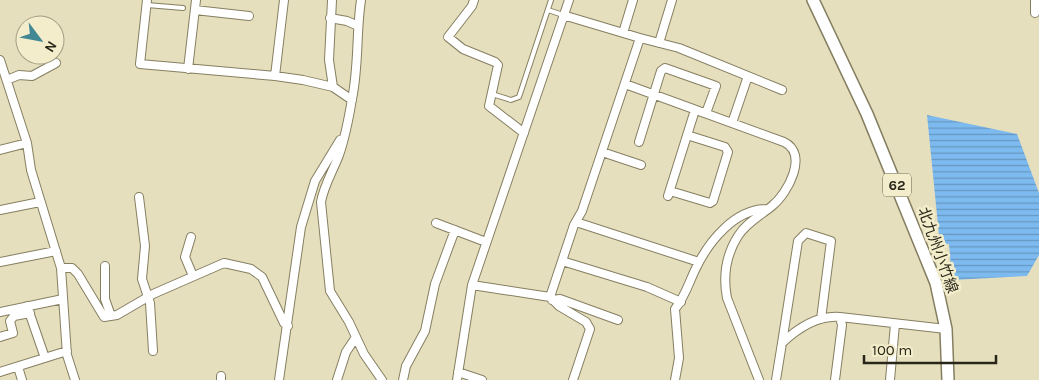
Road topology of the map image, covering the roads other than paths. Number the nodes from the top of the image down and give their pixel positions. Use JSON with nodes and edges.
{"nodes":[{"id":1,"x":196,"y":0,"type":"edge"},
{"id":2,"x":284,"y":0,"type":"edge"},
{"id":3,"x":332,"y":0,"type":"edge"},
{"id":4,"x":361,"y":0,"type":"edge"},
{"id":5,"x":474,"y":0,"type":"edge"},
{"id":6,"x":551,"y":0,"type":"edge"},
{"id":7,"x":568,"y":0,"type":"edge"},
{"id":8,"x":633,"y":0,"type":"edge"},
{"id":9,"x":672,"y":0,"type":"edge"},
{"id":10,"x":813,"y":0,"type":"edge"},
{"id":11,"x":1035,"y":0,"type":"edge"},
{"id":12,"x":147,"y":2,"type":"edge"},
{"id":13,"x":183,"y":8,"type":"dead end"},
{"id":14,"x":195,"y":10,"type":"junction"},
{"id":15,"x":548,"y":10,"type":"junction"},
{"id":16,"x":1035,"y":13,"type":"dead end"},
{"id":17,"x":563,"y":15,"type":"junction"},
{"id":18,"x":249,"y":16,"type":"dead end"},
{"id":19,"x":330,"y":18,"type":"junction"},
{"id":20,"x":358,"y":26,"type":"junction"},
{"id":21,"x":623,"y":32,"type":"junction"},
{"id":22,"x":640,"y":38,"type":"junction"},
{"id":23,"x":659,"y":43,"type":"junction"},
{"id":24,"x":0,"y":60,"type":"edge"},
{"id":25,"x":52,"y":65,"type":"edge"},
{"id":26,"x":188,"y":69,"type":"junction"},
{"id":27,"x":275,"y":76,"type":"junction"},
{"id":28,"x":748,"y":76,"type":"junction"},
{"id":29,"x":7,"y":80,"type":"junction"},
{"id":30,"x":625,"y":84,"type":"junction"},
{"id":31,"x":333,"y":87,"type":"junction"},
{"id":32,"x":782,"y":90,"type":"dead end"},
{"id":33,"x":492,"y":94,"type":"junction"},
{"id":34,"x":654,"y":95,"type":"junction"},
{"id":35,"x":352,"y":100,"type":"junction"},
{"id":36,"x":695,"y":110,"type":"junction"},
{"id":37,"x":706,"y":114,"type":"junction"},
{"id":38,"x":732,"y":123,"type":"junction"},
{"id":39,"x":524,"y":133,"type":"junction"},
{"id":40,"x":344,"y":134,"type":"junction"},
{"id":41,"x":687,"y":135,"type":"junction"},
{"id":42,"x":639,"y":142,"type":"dead end"},
{"id":43,"x":27,"y":143,"type":"junction"},
{"id":44,"x":0,"y":150,"type":"edge"},
{"id":45,"x":602,"y":152,"type":"junction"},
{"id":46,"x":641,"y":165,"type":"dead end"},
{"id":47,"x":140,"y":197,"type":"dead end"},
{"id":48,"x":40,"y":202,"type":"junction"},
{"id":49,"x":767,"y":209,"type":"junction"},
{"id":50,"x":0,"y":210,"type":"edge"},
{"id":51,"x":576,"y":222,"type":"junction"},
{"id":52,"x":436,"y":223,"type":"dead end"},
{"id":53,"x":455,"y":230,"type":"junction"},
{"id":54,"x":191,"y":237,"type":"dead end"},
{"id":55,"x":486,"y":242,"type":"junction"},
{"id":56,"x":56,"y":250,"type":"junction"},
{"id":57,"x":562,"y":260,"type":"junction"},
{"id":58,"x":0,"y":262,"type":"edge"},
{"id":59,"x":699,"y":262,"type":"junction"},
{"id":60,"x":105,"y":266,"type":"dead end"},
{"id":61,"x":61,"y":268,"type":"junction"},
{"id":62,"x":193,"y":276,"type":"junction"},
{"id":63,"x":472,"y":285,"type":"junction"},
{"id":64,"x":149,"y":297,"type":"junction"},
{"id":65,"x":551,"y":298,"type":"junction"},
{"id":66,"x":63,"y":299,"type":"junction"},
{"id":67,"x":681,"y":302,"type":"junction"},
{"id":68,"x":28,"y":309,"type":"junction"},
{"id":69,"x":0,"y":312,"type":"edge"},
{"id":70,"x":111,"y":316,"type":"junction"},
{"id":71,"x":840,"y":317,"type":"junction"},
{"id":72,"x":821,"y":319,"type":"junction"},
{"id":73,"x":618,"y":320,"type":"dead end"},
{"id":74,"x":895,"y":324,"type":"junction"},
{"id":75,"x":288,"y":326,"type":"junction"},
{"id":76,"x":946,"y":330,"type":"junction"},
{"id":77,"x":0,"y":337,"type":"edge"},
{"id":78,"x":356,"y":337,"type":"junction"},
{"id":79,"x":782,"y":343,"type":"junction"},
{"id":80,"x":67,"y":351,"type":"junction"},
{"id":81,"x":153,"y":351,"type":"dead end"},
{"id":82,"x":45,"y":358,"type":"junction"},
{"id":83,"x":18,"y":367,"type":"junction"},
{"id":84,"x":0,"y":372,"type":"edge"},
{"id":85,"x":457,"y":376,"type":"edge"},
{"id":86,"x":73,"y":379,"type":"edge"},
{"id":87,"x":22,"y":380,"type":"edge"},
{"id":88,"x":280,"y":380,"type":"edge"},
{"id":89,"x":337,"y":380,"type":"edge"},
{"id":90,"x":382,"y":380,"type":"edge"},
{"id":91,"x":403,"y":380,"type":"edge"},
{"id":92,"x":482,"y":380,"type":"edge"},
{"id":93,"x":573,"y":380,"type":"edge"},
{"id":94,"x":676,"y":380,"type":"edge"},
{"id":95,"x":759,"y":380,"type":"edge"},
{"id":96,"x":776,"y":380,"type":"edge"},
{"id":97,"x":835,"y":380,"type":"edge"},
{"id":98,"x":890,"y":380,"type":"edge"},
{"id":99,"x":948,"y":380,"type":"edge"}],
"edges":[{"from":1,"to":14,"type":"street"},
{"from":2,"to":27,"type":"street"},
{"from":3,"to":19,"type":"street"},
{"from":4,"to":20,"type":"street"},
{"from":5,"to":33,"type":"street"},
{"from":6,"to":15,"type":"lane"},
{"from":7,"to":17,"type":"street"},
{"from":8,"to":21,"type":"street"},
{"from":9,"to":23,"type":"street"},
{"from":10,"to":76,"type":"main road","name":"北九州小竹線","number":"62"},
{"from":11,"to":16,"type":"street"},
{"from":12,"to":13,"type":"lane"},
{"from":12,"to":26,"type":"street"},
{"from":14,"to":18,"type":"street"},
{"from":14,"to":26,"type":"street"},
{"from":15,"to":17,"type":"lane"},
{"from":15,"to":33,"type":"lane"},
{"from":17,"to":21,"type":"street"},
{"from":17,"to":39,"type":"street"},
{"from":19,"to":20,"type":"street"},
{"from":19,"to":31,"type":"street"},
{"from":20,"to":35,"type":"street"},
{"from":21,"to":22,"type":"street"},
{"from":22,"to":23,"type":"street"},
{"from":22,"to":30,"type":"street"},
{"from":23,"to":28,"type":"street"},
{"from":24,"to":29,"type":"street"},
{"from":25,"to":29,"type":"street"},
{"from":26,"to":27,"type":"street"},
{"from":27,"to":31,"type":"street"},
{"from":28,"to":32,"type":"street"},
{"from":28,"to":38,"type":"street"},
{"from":29,"to":43,"type":"street"},
{"from":30,"to":34,"type":"street"},
{"from":30,"to":45,"type":"street"},
{"from":31,"to":35,"type":"street"},
{"from":33,"to":39,"type":"street"},
{"from":34,"to":36,"type":"street"},
{"from":34,"to":37,"type":"street"},
{"from":34,"to":42,"type":"street"},
{"from":35,"to":40,"type":"street"},
{"from":36,"to":37,"type":"street"},
{"from":36,"to":41,"type":"street"},
{"from":37,"to":38,"type":"street"},
{"from":38,"to":49,"type":"street"},
{"from":39,"to":55,"type":"street"},
{"from":40,"to":75,"type":"street"},
{"from":40,"to":78,"type":"street"},
{"from":41,"to":41,"type":"street"},
{"from":43,"to":44,"type":"street"},
{"from":43,"to":48,"type":"street"},
{"from":45,"to":46,"type":"street"},
{"from":45,"to":51,"type":"street"},
{"from":47,"to":64,"type":"street"},
{"from":48,"to":50,"type":"street"},
{"from":48,"to":56,"type":"street"},
{"from":49,"to":59,"type":"street"},
{"from":49,"to":95,"type":"street"},
{"from":51,"to":57,"type":"street"},
{"from":51,"to":59,"type":"street"},
{"from":52,"to":53,"type":"street"},
{"from":53,"to":55,"type":"street"},
{"from":53,"to":91,"type":"street"},
{"from":54,"to":62,"type":"street"},
{"from":55,"to":63,"type":"street"},
{"from":56,"to":58,"type":"street"},
{"from":56,"to":61,"type":"street"},
{"from":57,"to":65,"type":"street"},
{"from":57,"to":67,"type":"street"},
{"from":59,"to":67,"type":"street"},
{"from":60,"to":70,"type":"street"},
{"from":61,"to":66,"type":"street"},
{"from":61,"to":70,"type":"street"},
{"from":62,"to":64,"type":"street"},
{"from":62,"to":75,"type":"street"},
{"from":63,"to":65,"type":"street"},
{"from":63,"to":85,"type":"street"},
{"from":64,"to":70,"type":"street"},
{"from":64,"to":81,"type":"street"},
{"from":65,"to":73,"type":"street"},
{"from":65,"to":93,"type":"street"},
{"from":66,"to":68,"type":"street"},
{"from":66,"to":80,"type":"street"},
{"from":67,"to":94,"type":"street"},
{"from":68,"to":69,"type":"street"},
{"from":68,"to":77,"type":"street"},
{"from":68,"to":82,"type":"street"},
{"from":71,"to":72,"type":"street"},
{"from":71,"to":74,"type":"street"},
{"from":71,"to":97,"type":"street"},
{"from":72,"to":79,"type":"street"},
{"from":72,"to":79,"type":"street"},
{"from":74,"to":76,"type":"street"},
{"from":74,"to":98,"type":"street"},
{"from":75,"to":88,"type":"street"},
{"from":76,"to":99,"type":"main road","name":"北九州小竹線","number":"62"},
{"from":78,"to":89,"type":"street"},
{"from":78,"to":90,"type":"street"},
{"from":79,"to":96,"type":"street"},
{"from":80,"to":82,"type":"street"},
{"from":80,"to":86,"type":"street"},
{"from":82,"to":83,"type":"street"},
{"from":83,"to":84,"type":"street"},
{"from":83,"to":87,"type":"street"},
{"from":85,"to":92,"type":"street"}]}
